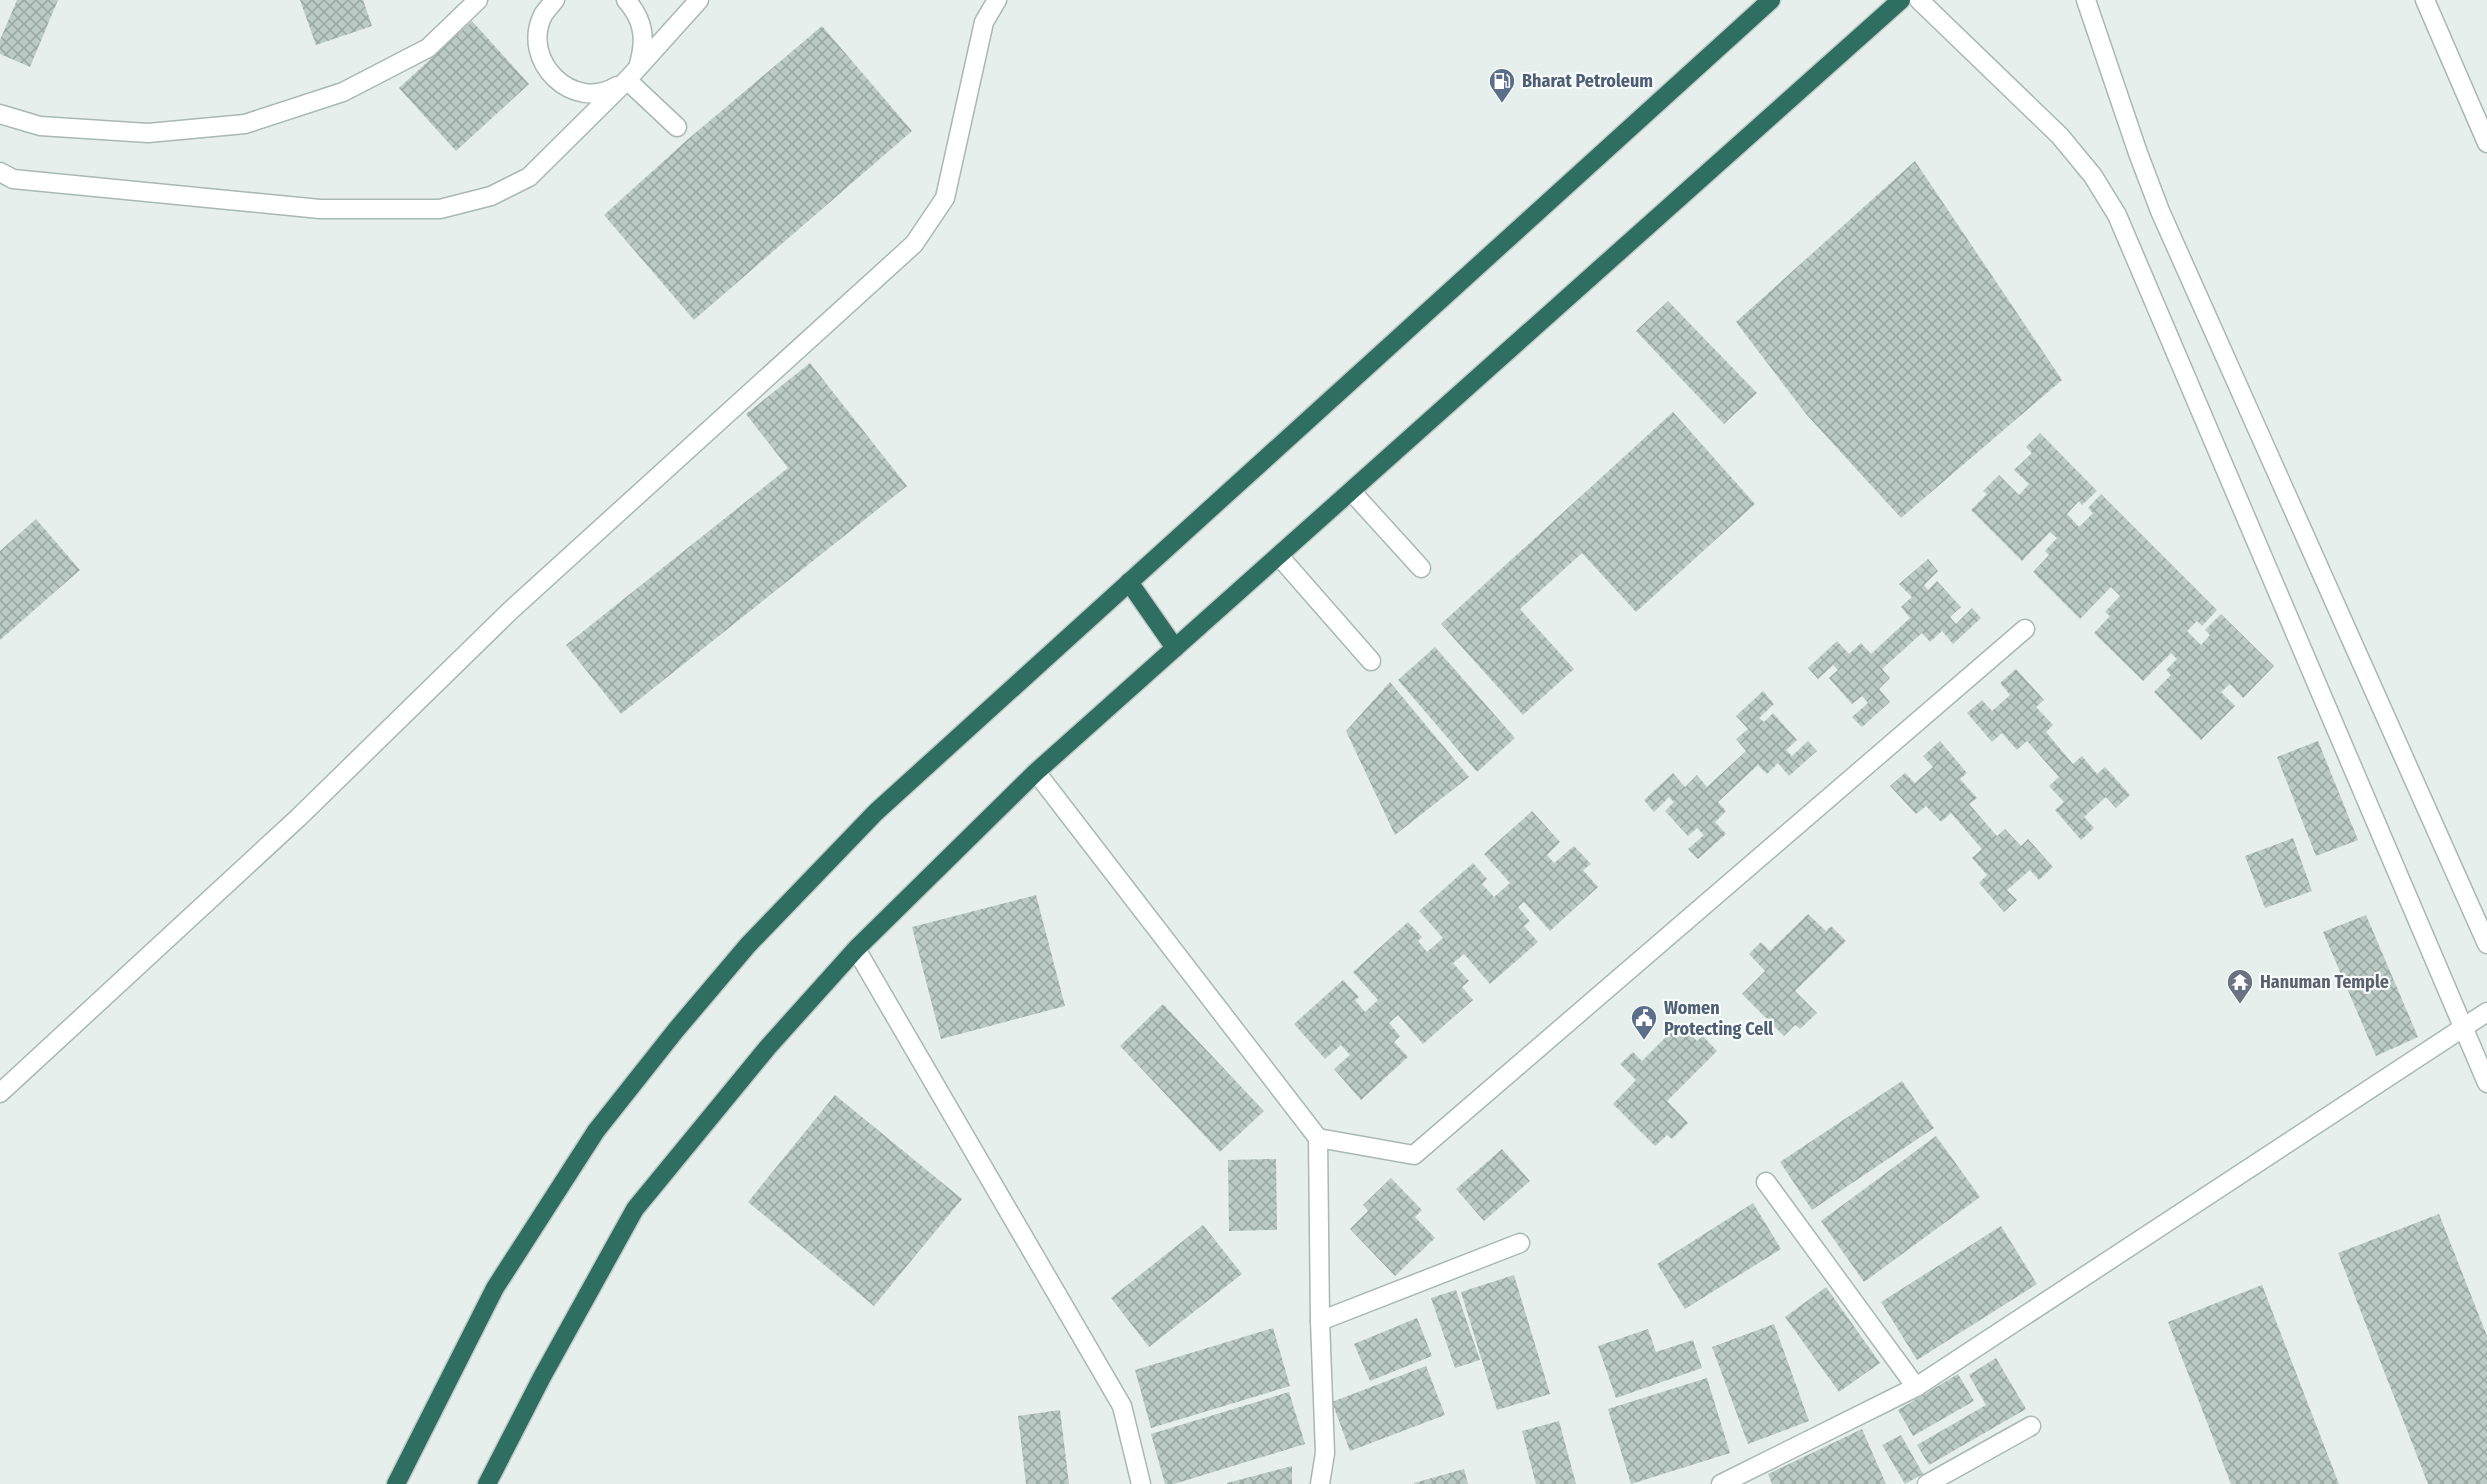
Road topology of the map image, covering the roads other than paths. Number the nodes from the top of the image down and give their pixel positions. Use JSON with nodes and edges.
{"nodes":[{"id":1,"x":478,"y":0,"type":"edge"},
{"id":2,"x":555,"y":0,"type":"edge"},
{"id":3,"x":626,"y":0,"type":"edge"},
{"id":4,"x":699,"y":0,"type":"edge"},
{"id":5,"x":997,"y":0,"type":"edge"},
{"id":6,"x":1771,"y":0,"type":"edge"},
{"id":7,"x":1901,"y":0,"type":"edge"},
{"id":8,"x":1919,"y":0,"type":"edge"},
{"id":9,"x":2086,"y":0,"type":"edge"},
{"id":10,"x":2425,"y":0,"type":"edge"},
{"id":11,"x":627,"y":80,"type":"junction"},
{"id":12,"x":0,"y":114,"type":"edge"},
{"id":13,"x":677,"y":127,"type":"dead end"},
{"id":14,"x":2487,"y":143,"type":"edge"},
{"id":15,"x":0,"y":172,"type":"edge"},
{"id":16,"x":1351,"y":491,"type":"junction"},
{"id":17,"x":1279,"y":556,"type":"junction"},
{"id":18,"x":1421,"y":568,"type":"dead end"},
{"id":19,"x":1129,"y":582,"type":"junction"},
{"id":20,"x":2025,"y":629,"type":"dead end"},
{"id":21,"x":1175,"y":648,"type":"junction"},
{"id":22,"x":1371,"y":661,"type":"dead end"},
{"id":23,"x":1036,"y":772,"type":"junction"},
{"id":24,"x":2487,"y":944,"type":"edge"},
{"id":25,"x":856,"y":949,"type":"junction"},
{"id":26,"x":2487,"y":1012,"type":"edge"},
{"id":27,"x":2464,"y":1028,"type":"junction"},
{"id":28,"x":2487,"y":1083,"type":"edge"},
{"id":29,"x":0,"y":1094,"type":"edge"},
{"id":30,"x":1318,"y":1138,"type":"junction"},
{"id":31,"x":1766,"y":1182,"type":"dead end"},
{"id":32,"x":1520,"y":1243,"type":"dead end"},
{"id":33,"x":1320,"y":1321,"type":"junction"},
{"id":34,"x":1916,"y":1387,"type":"junction"},
{"id":35,"x":2031,"y":1426,"type":"dead end"},
{"id":36,"x":1933,"y":1483,"type":"edge"},
{"id":37,"x":396,"y":1484,"type":"edge"},
{"id":38,"x":487,"y":1484,"type":"edge"},
{"id":39,"x":1141,"y":1484,"type":"edge"},
{"id":40,"x":1320,"y":1484,"type":"edge"},
{"id":41,"x":1721,"y":1484,"type":"edge"}],
"edges":[{"from":1,"to":12,"type":"street"},
{"from":2,"to":11,"type":"street"},
{"from":3,"to":11,"type":"street"},
{"from":4,"to":11,"type":"street"},
{"from":5,"to":29,"type":"street"},
{"from":6,"to":19,"type":"highway"},
{"from":7,"to":16,"type":"highway"},
{"from":8,"to":27,"type":"street"},
{"from":9,"to":24,"type":"street"},
{"from":10,"to":14,"type":"street"},
{"from":11,"to":13,"type":"street"},
{"from":11,"to":15,"type":"street"},
{"from":16,"to":17,"type":"highway"},
{"from":16,"to":18,"type":"street"},
{"from":17,"to":21,"type":"highway"},
{"from":17,"to":22,"type":"street"},
{"from":19,"to":21,"type":"highway"},
{"from":19,"to":37,"type":"highway"},
{"from":20,"to":30,"type":"street"},
{"from":21,"to":23,"type":"highway"},
{"from":23,"to":25,"type":"highway"},
{"from":23,"to":30,"type":"street"},
{"from":25,"to":38,"type":"highway"},
{"from":25,"to":39,"type":"street"},
{"from":26,"to":27,"type":"street"},
{"from":27,"to":28,"type":"street"},
{"from":27,"to":34,"type":"street"},
{"from":30,"to":33,"type":"street"},
{"from":31,"to":34,"type":"street"},
{"from":32,"to":33,"type":"street"},
{"from":33,"to":40,"type":"street"},
{"from":34,"to":41,"type":"street"},
{"from":35,"to":36,"type":"street"}]}
